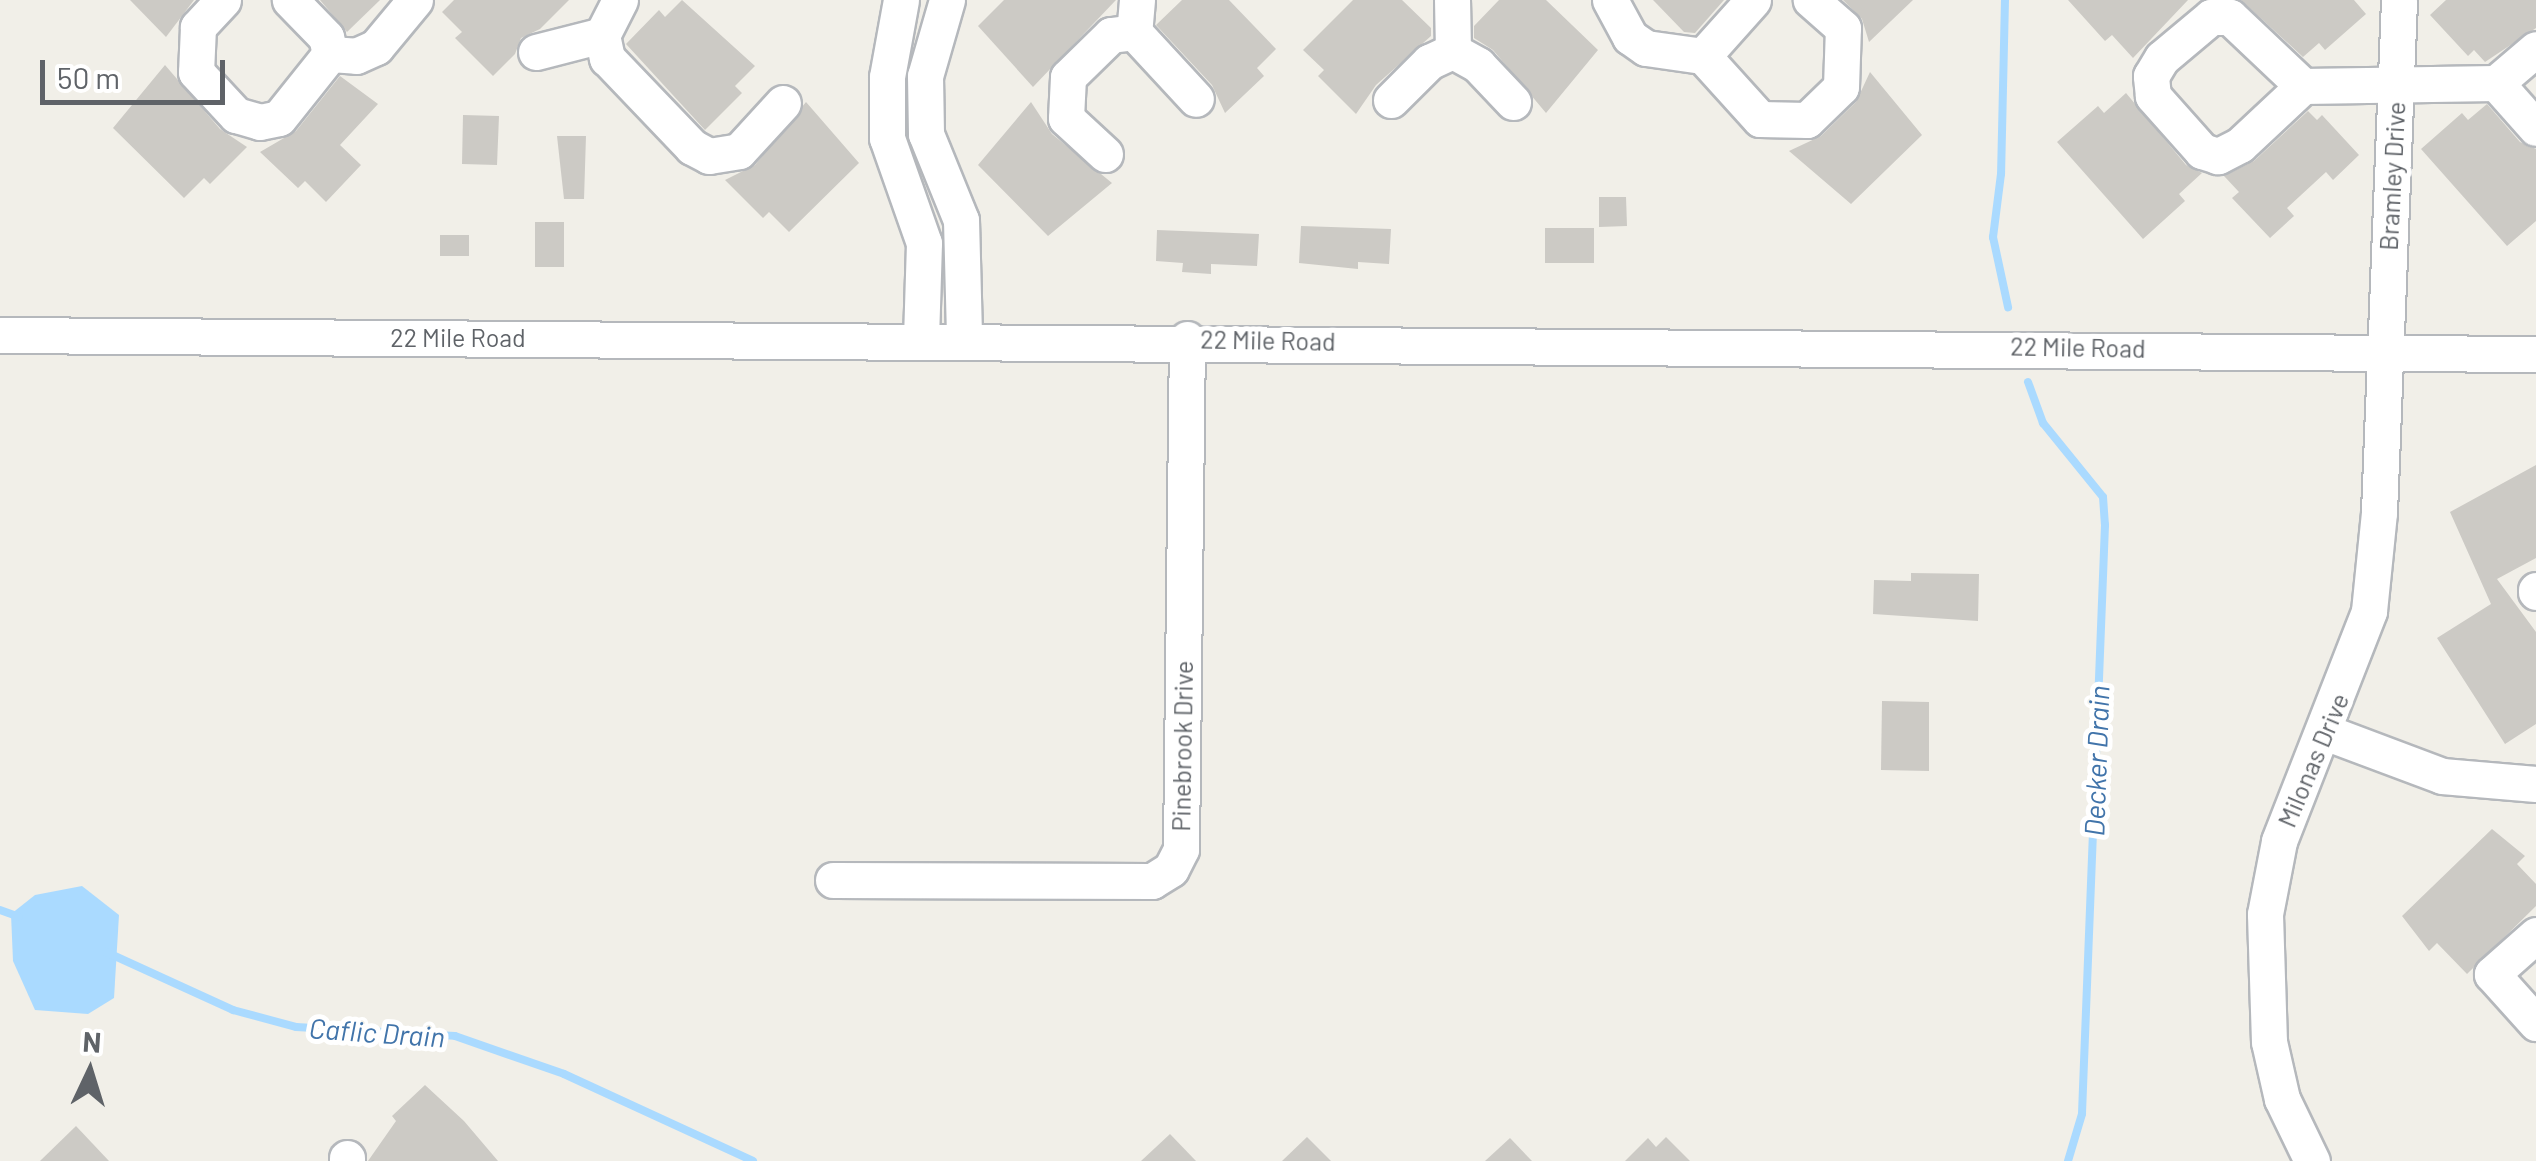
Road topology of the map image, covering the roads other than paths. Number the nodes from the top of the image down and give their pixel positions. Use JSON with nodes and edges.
{"nodes":[{"id":1,"x":223,"y":0,"type":"edge"},
{"id":2,"x":290,"y":0,"type":"edge"},
{"id":3,"x":415,"y":0,"type":"edge"},
{"id":4,"x":620,"y":0,"type":"edge"},
{"id":5,"x":901,"y":0,"type":"edge"},
{"id":6,"x":947,"y":0,"type":"edge"},
{"id":7,"x":1452,"y":0,"type":"edge"},
{"id":8,"x":1610,"y":0,"type":"edge"},
{"id":9,"x":1753,"y":0,"type":"edge"},
{"id":10,"x":1811,"y":0,"type":"edge"},
{"id":11,"x":2399,"y":0,"type":"edge"},
{"id":12,"x":1136,"y":16,"type":"edge"},
{"id":13,"x":602,"y":35,"type":"junction"},
{"id":14,"x":2536,"y":49,"type":"edge"},
{"id":15,"x":1452,"y":50,"type":"junction"},
{"id":16,"x":536,"y":52,"type":"dead end"},
{"id":17,"x":330,"y":54,"type":"junction"},
{"id":18,"x":1703,"y":56,"type":"junction"},
{"id":19,"x":2496,"y":83,"type":"junction"},
{"id":20,"x":2303,"y":86,"type":"dead end"},
{"id":21,"x":2397,"y":86,"type":"junction"},
{"id":22,"x":1196,"y":99,"type":"dead end"},
{"id":23,"x":1391,"y":100,"type":"dead end"},
{"id":24,"x":1513,"y":102,"type":"dead end"},
{"id":25,"x":784,"y":103,"type":"dead end"},
{"id":26,"x":2536,"y":128,"type":"edge"},
{"id":27,"x":926,"y":134,"type":"junction"},
{"id":28,"x":887,"y":138,"type":"junction"},
{"id":29,"x":1105,"y":154,"type":"dead end"},
{"id":30,"x":0,"y":335,"type":"edge"},
{"id":31,"x":922,"y":338,"type":"junction"},
{"id":32,"x":964,"y":338,"type":"junction"},
{"id":33,"x":1187,"y":339,"type":"junction"},
{"id":34,"x":2384,"y":352,"type":"junction"},
{"id":35,"x":2536,"y":354,"type":"edge"},
{"id":36,"x":2325,"y":732,"type":"junction"},
{"id":37,"x":2536,"y":784,"type":"edge"},
{"id":38,"x":833,"y":880,"type":"dead end"},
{"id":39,"x":2536,"y":935,"type":"edge"},
{"id":40,"x":2536,"y":1023,"type":"edge"},
{"id":41,"x":2312,"y":1161,"type":"edge"}],
"edges":[{"from":1,"to":17,"type":"street"},
{"from":2,"to":17,"type":"street"},
{"from":3,"to":17,"type":"street"},
{"from":4,"to":13,"type":"street"},
{"from":5,"to":28,"type":"street"},
{"from":6,"to":27,"type":"street"},
{"from":7,"to":15,"type":"street"},
{"from":8,"to":18,"type":"street"},
{"from":9,"to":18,"type":"street"},
{"from":10,"to":18,"type":"street"},
{"from":11,"to":21,"type":"street","name":"Bramley Drive"},
{"from":12,"to":22,"type":"street"},
{"from":12,"to":29,"type":"street"},
{"from":13,"to":16,"type":"street"},
{"from":13,"to":25,"type":"street"},
{"from":14,"to":19,"type":"street"},
{"from":15,"to":23,"type":"street"},
{"from":15,"to":24,"type":"street"},
{"from":19,"to":21,"type":"street"},
{"from":19,"to":26,"type":"street"},
{"from":20,"to":21,"type":"street"},
{"from":21,"to":34,"type":"street","name":"Bramley Drive"},
{"from":27,"to":28,"type":"street"},
{"from":27,"to":32,"type":"street"},
{"from":28,"to":31,"type":"street"},
{"from":30,"to":31,"type":"street","name":"22 Mile Road"},
{"from":31,"to":32,"type":"street","name":"22 Mile Road"},
{"from":32,"to":33,"type":"street","name":"22 Mile Road"},
{"from":33,"to":34,"type":"street","name":"22 Mile Road"},
{"from":33,"to":38,"type":"street","name":"Pinebrook Drive"},
{"from":34,"to":35,"type":"street","name":"22 Mile Road"},
{"from":34,"to":36,"type":"street","name":"Milonas Drive"},
{"from":36,"to":37,"type":"street"},
{"from":36,"to":41,"type":"street","name":"Milonas Drive"},
{"from":39,"to":40,"type":"street"}]}
